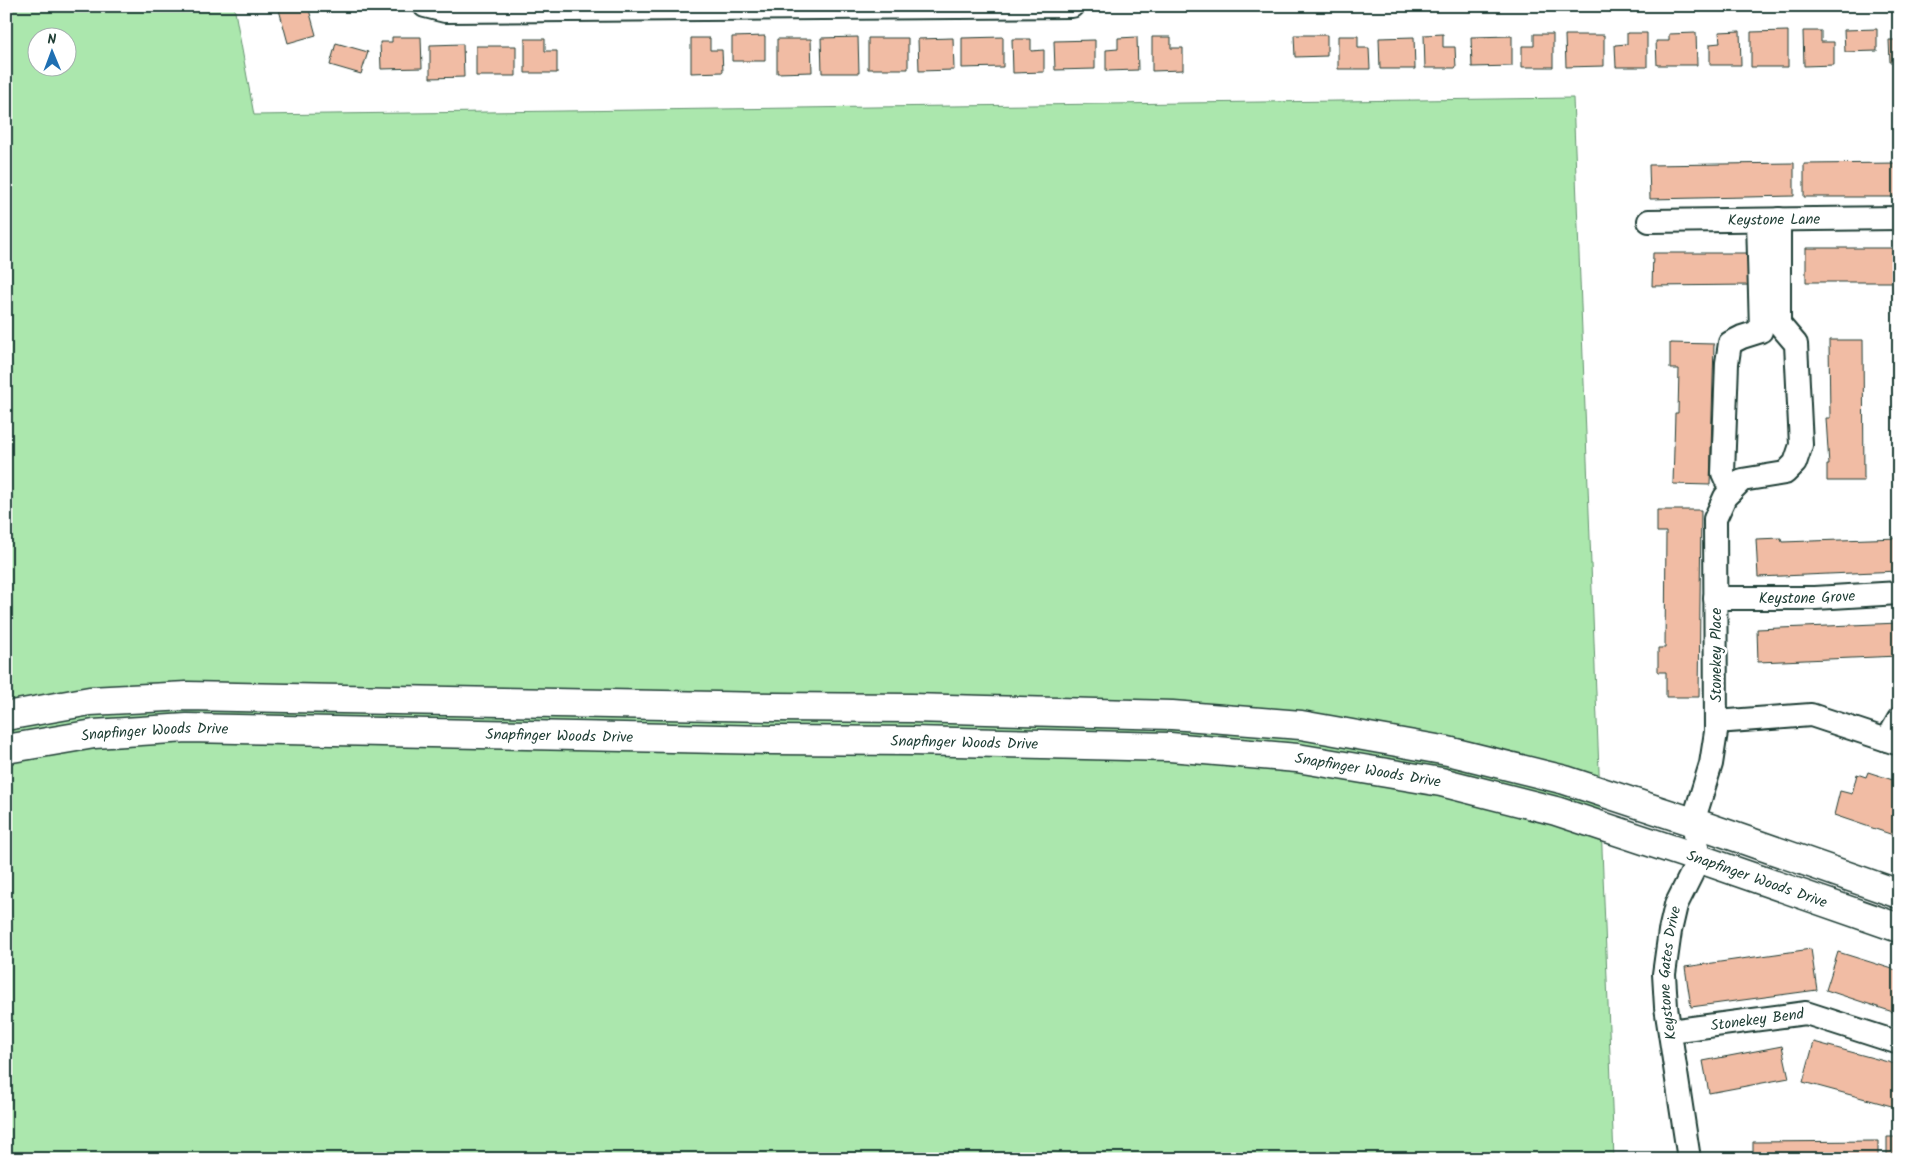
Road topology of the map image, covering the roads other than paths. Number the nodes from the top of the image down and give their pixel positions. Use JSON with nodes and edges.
{"nodes":[{"id":1,"x":425,"y":6,"type":"edge"},
{"id":2,"x":1072,"y":6,"type":"edge"},
{"id":3,"x":739,"y":7,"type":"edge"},
{"id":4,"x":933,"y":7,"type":"edge"},
{"id":5,"x":1899,"y":218,"type":"edge"},
{"id":6,"x":1768,"y":220,"type":"junction"},
{"id":7,"x":1649,"y":221,"type":"dead end"},
{"id":8,"x":1731,"y":491,"type":"junction"},
{"id":9,"x":1899,"y":593,"type":"edge"},
{"id":10,"x":1715,"y":598,"type":"junction"},
{"id":11,"x":208,"y":696,"type":"junction"},
{"id":12,"x":6,"y":716,"type":"edge"},
{"id":13,"x":1899,"y":719,"type":"edge"},
{"id":14,"x":1247,"y":721,"type":"junction"},
{"id":15,"x":1716,"y":722,"type":"junction"},
{"id":16,"x":208,"y":729,"type":"junction"},
{"id":17,"x":1893,"y":742,"type":"edge"},
{"id":18,"x":6,"y":749,"type":"edge"},
{"id":19,"x":1249,"y":754,"type":"junction"},
{"id":20,"x":1693,"y":822,"type":"junction"},
{"id":21,"x":1699,"y":859,"type":"junction"},
{"id":22,"x":1899,"y":894,"type":"edge"},
{"id":23,"x":1899,"y":928,"type":"edge"},
{"id":24,"x":1670,"y":1031,"type":"junction"},
{"id":25,"x":1899,"y":1043,"type":"edge"},
{"id":26,"x":1689,"y":1159,"type":"edge"}],
"edges":[{"from":1,"to":3,"type":"street"},
{"from":2,"to":4,"type":"street"},
{"from":3,"to":4,"type":"street"},
{"from":5,"to":6,"type":"street","name":"Keystone Lane"},
{"from":6,"to":7,"type":"street","name":"Keystone Lane"},
{"from":6,"to":8,"type":"street"},
{"from":6,"to":8,"type":"street","name":"Stonekey Place"},
{"from":8,"to":10,"type":"street","name":"Stonekey Place"},
{"from":9,"to":10,"type":"street","name":"Keystone Grove"},
{"from":10,"to":15,"type":"street","name":"Stonekey Place"},
{"from":11,"to":12,"type":"main road"},
{"from":11,"to":14,"type":"main road"},
{"from":11,"to":16,"type":"street"},
{"from":13,"to":17,"type":"street"},
{"from":14,"to":19,"type":"street"},
{"from":14,"to":20,"type":"main road"},
{"from":15,"to":17,"type":"street"},
{"from":15,"to":20,"type":"street","name":"Stonekey Place"},
{"from":16,"to":18,"type":"main road","name":"Snapfinger Woods Drive"},
{"from":16,"to":19,"type":"main road","name":"Snapfinger Woods Drive"},
{"from":19,"to":21,"type":"main road","name":"Snapfinger Woods Drive"},
{"from":20,"to":21,"type":"street"},
{"from":20,"to":22,"type":"main road"},
{"from":21,"to":23,"type":"main road","name":"Snapfinger Woods Drive"},
{"from":21,"to":24,"type":"street","name":"Keystone Gates Drive"},
{"from":24,"to":25,"type":"street","name":"Stonekey Bend"},
{"from":24,"to":26,"type":"street","name":"Keystone Gates Drive"}]}
